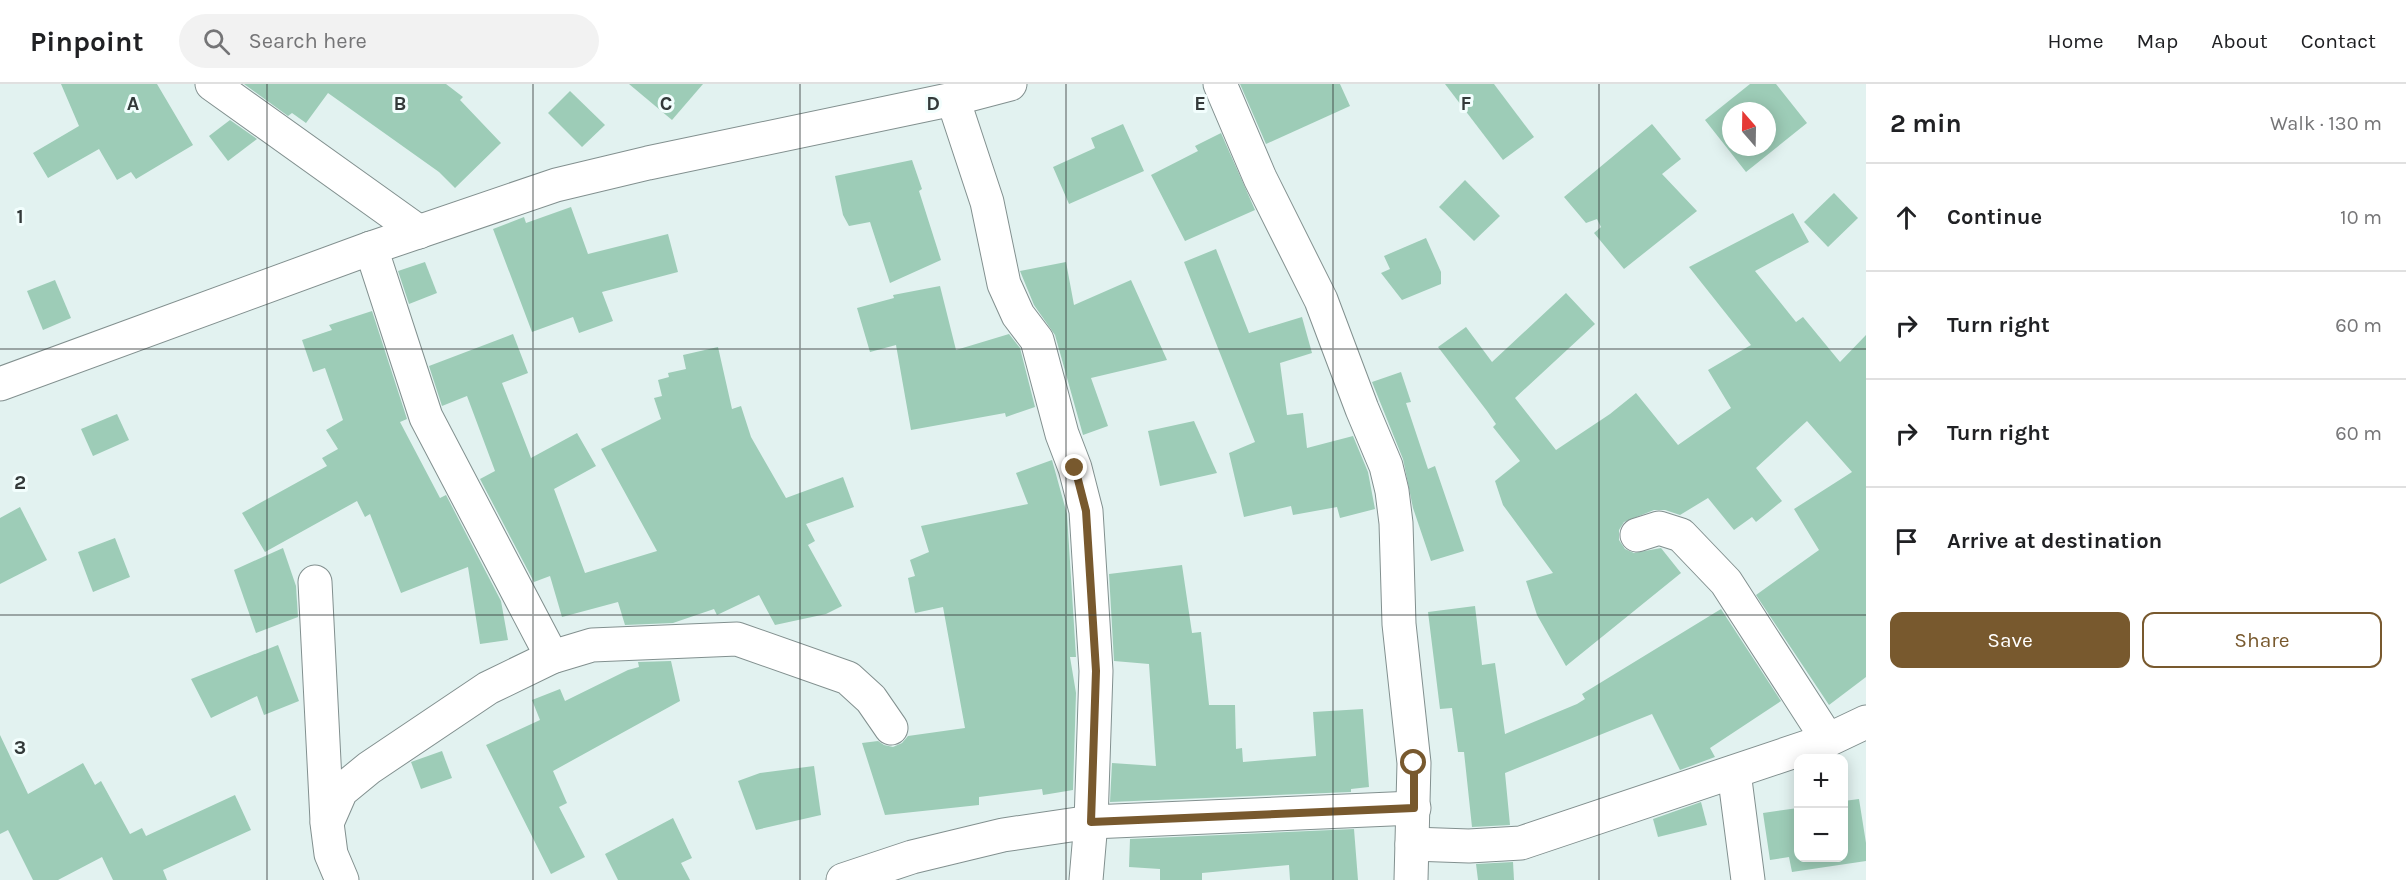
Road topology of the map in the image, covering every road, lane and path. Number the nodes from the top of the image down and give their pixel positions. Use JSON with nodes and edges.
{"nodes":[{"id":1,"x":212,"y":84,"type":"edge"},
{"id":2,"x":1010,"y":84,"type":"edge"},
{"id":3,"x":1220,"y":84,"type":"edge"},
{"id":4,"x":953,"y":99,"type":"junction"},
{"id":5,"x":419,"y":232,"type":"junction"},
{"id":6,"x":371,"y":248,"type":"junction"},
{"id":7,"x":0,"y":384,"type":"edge"},
{"id":8,"x":1637,"y":535,"type":"dead end"},
{"id":9,"x":315,"y":582,"type":"dead end"},
{"id":10,"x":552,"y":657,"type":"junction"},
{"id":11,"x":1866,"y":722,"type":"edge"},
{"id":12,"x":891,"y":728,"type":"dead end"},
{"id":13,"x":1828,"y":740,"type":"junction"},
{"id":14,"x":1734,"y":772,"type":"junction"},
{"id":15,"x":1414,"y":808,"type":"junction"},
{"id":16,"x":1091,"y":822,"type":"junction"},
{"id":17,"x":327,"y":823,"type":"junction"},
{"id":18,"x":1412,"y":844,"type":"junction"},
{"id":19,"x":342,"y":880,"type":"edge"},
{"id":20,"x":843,"y":880,"type":"edge"},
{"id":21,"x":1086,"y":880,"type":"edge"},
{"id":22,"x":1411,"y":880,"type":"edge"},
{"id":23,"x":1748,"y":880,"type":"edge"}],
"edges":[{"from":1,"to":5,"type":"street"},
{"from":2,"to":4,"type":"street"},
{"from":3,"to":15,"type":"street"},
{"from":4,"to":5,"type":"street"},
{"from":4,"to":16,"type":"street"},
{"from":5,"to":6,"type":"street"},
{"from":6,"to":7,"type":"street"},
{"from":6,"to":10,"type":"street"},
{"from":8,"to":13,"type":"street"},
{"from":9,"to":17,"type":"street"},
{"from":10,"to":12,"type":"street"},
{"from":10,"to":17,"type":"street"},
{"from":11,"to":13,"type":"street"},
{"from":13,"to":14,"type":"street"},
{"from":14,"to":18,"type":"street"},
{"from":14,"to":23,"type":"street"},
{"from":15,"to":16,"type":"street"},
{"from":15,"to":18,"type":"street"},
{"from":16,"to":20,"type":"street"},
{"from":16,"to":21,"type":"street"},
{"from":17,"to":19,"type":"street"},
{"from":18,"to":22,"type":"street"}]}
